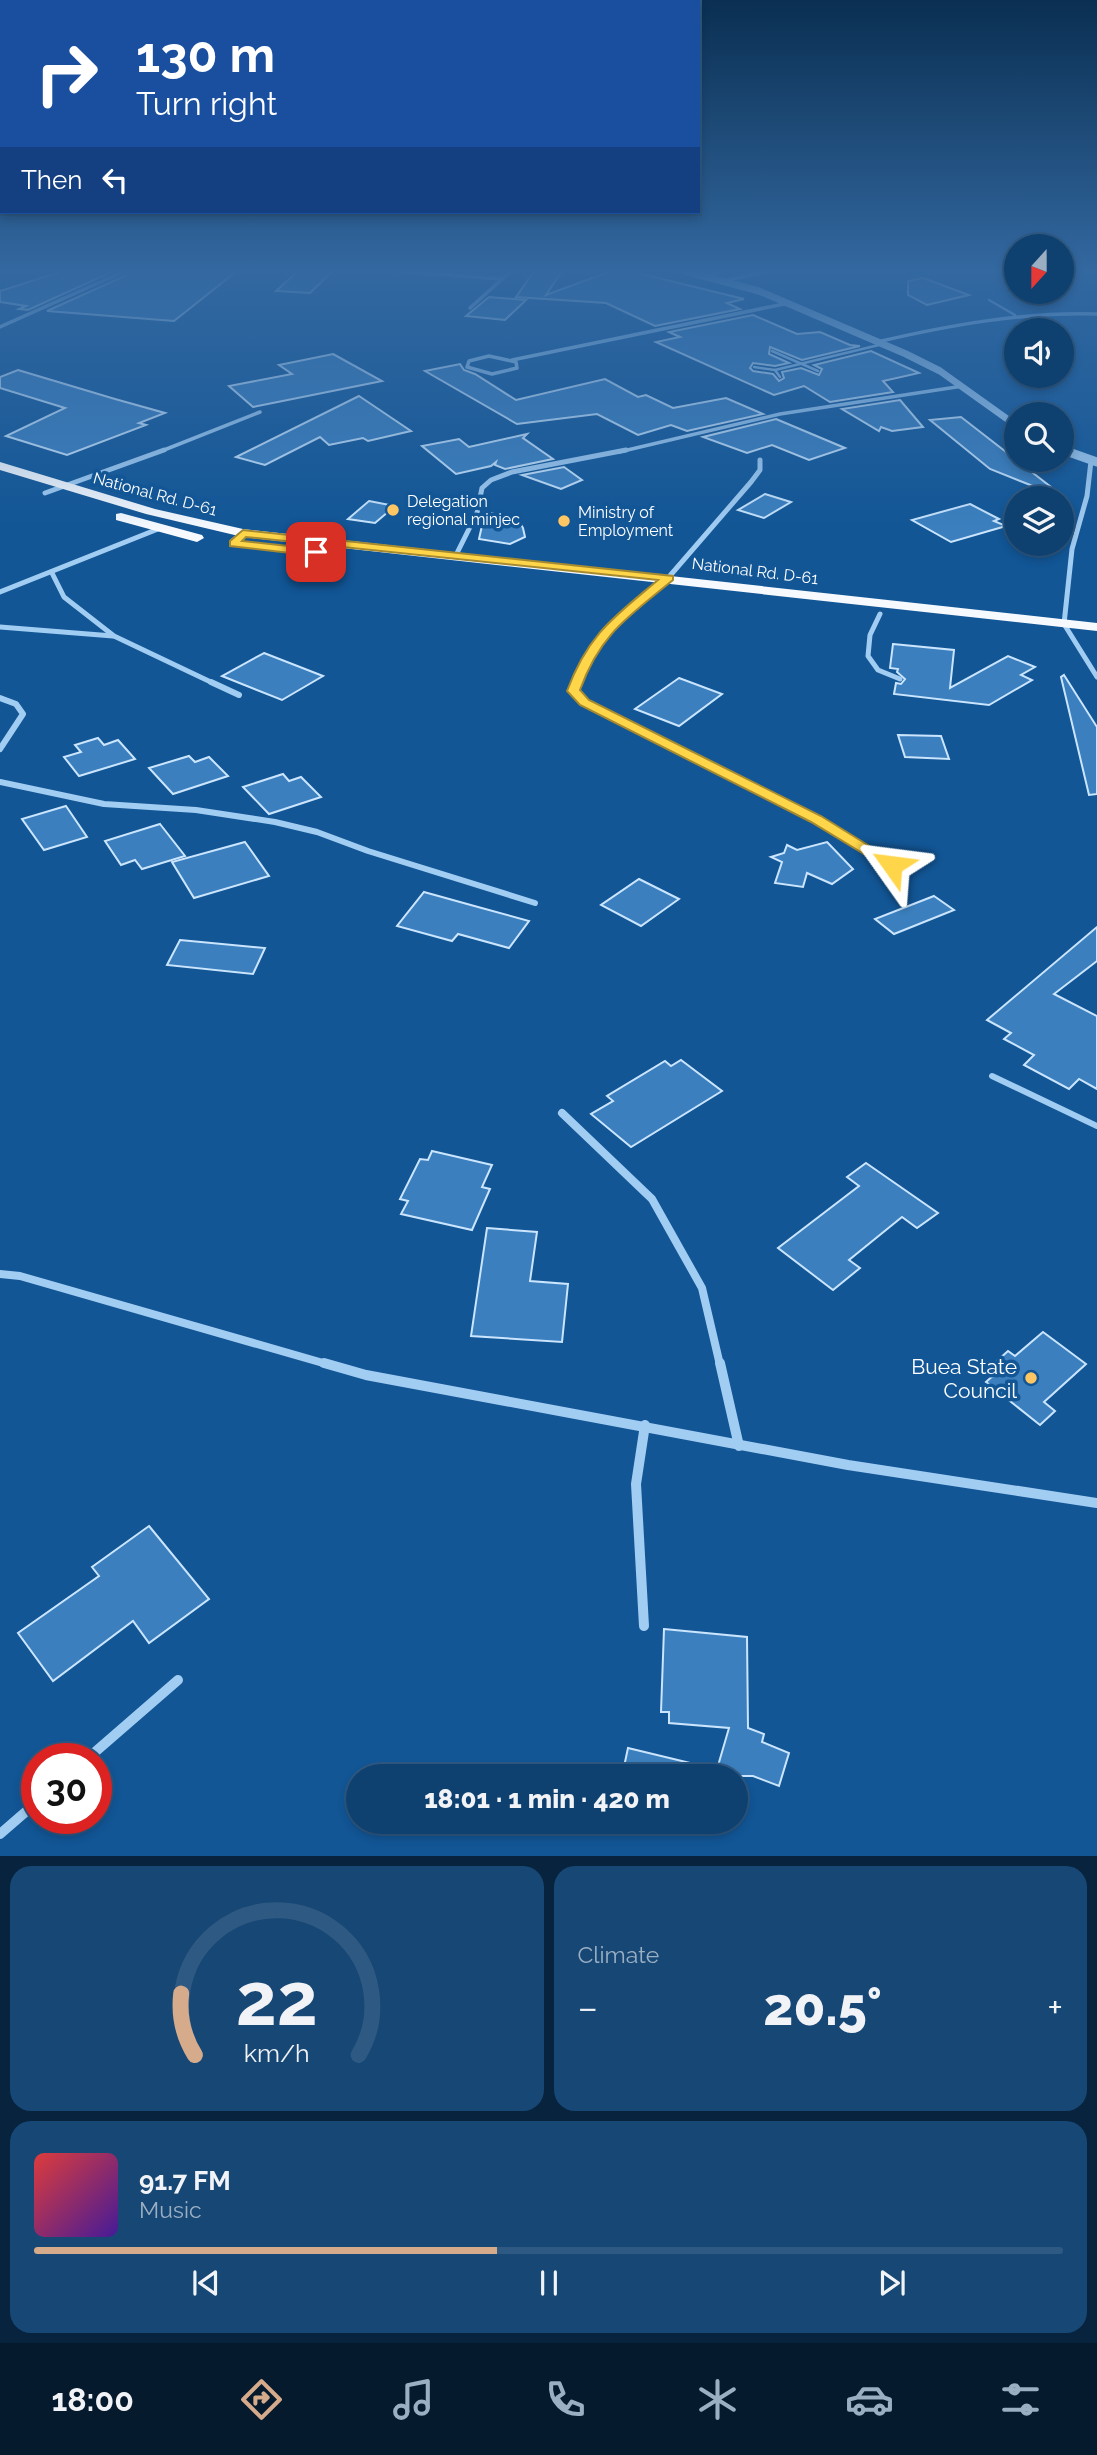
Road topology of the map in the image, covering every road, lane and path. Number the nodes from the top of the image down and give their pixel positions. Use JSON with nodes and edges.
{"nodes":[{"id":1,"x":480,"y":358,"type":"edge"},
{"id":2,"x":487,"y":358,"type":"edge"},
{"id":3,"x":524,"y":358,"type":"edge"},
{"id":4,"x":787,"y":358,"type":"edge"},
{"id":5,"x":826,"y":358,"type":"edge"},
{"id":6,"x":911,"y":358,"type":"edge"},
{"id":7,"x":512,"y":360,"type":"junction"},
{"id":8,"x":802,"y":364,"type":"junction"},
{"id":9,"x":754,"y":367,"type":"dead end"},
{"id":10,"x":775,"y":370,"type":"junction"},
{"id":11,"x":818,"y":371,"type":"dead end"},
{"id":12,"x":780,"y":377,"type":"dead end"},
{"id":13,"x":963,"y":387,"type":"junction"},
{"id":14,"x":260,"y":412,"type":"dead end"},
{"id":15,"x":1004,"y":417,"type":"edge"},
{"id":16,"x":1074,"y":454,"type":"edge"},
{"id":17,"x":760,"y":460,"type":"dead end"},
{"id":18,"x":1094,"y":461,"type":"edge"},
{"id":19,"x":0,"y":466,"type":"edge"},
{"id":20,"x":0,"y":479,"type":"edge"},
{"id":21,"x":62,"y":486,"type":"junction"},
{"id":22,"x":45,"y":493,"type":"junction"},
{"id":23,"x":158,"y":529,"type":"junction"},
{"id":24,"x":238,"y":538,"type":"junction"},
{"id":25,"x":456,"y":555,"type":"junction"},
{"id":26,"x":52,"y":573,"type":"junction"},
{"id":27,"x":668,"y":578,"type":"junction"},
{"id":28,"x":655,"y":588,"type":"junction"},
{"id":29,"x":0,"y":592,"type":"edge"},
{"id":30,"x":880,"y":614,"type":"junction"},
{"id":31,"x":0,"y":627,"type":"edge"},
{"id":32,"x":1097,"y":627,"type":"edge"},
{"id":33,"x":1067,"y":630,"type":"junction"},
{"id":34,"x":114,"y":636,"type":"junction"},
{"id":35,"x":1097,"y":638,"type":"edge"},
{"id":36,"x":1097,"y":677,"type":"edge"},
{"id":37,"x":900,"y":679,"type":"dead end"},
{"id":38,"x":239,"y":695,"type":"dead end"},
{"id":39,"x":0,"y":698,"type":"edge"},
{"id":40,"x":0,"y":749,"type":"edge"},
{"id":41,"x":0,"y":782,"type":"edge"},
{"id":42,"x":892,"y":865,"type":"dead end"},
{"id":43,"x":536,"y":903,"type":"dead end"},
{"id":44,"x":992,"y":1076,"type":"dead end"},
{"id":45,"x":562,"y":1113,"type":"dead end"},
{"id":46,"x":1097,"y":1126,"type":"edge"},
{"id":47,"x":0,"y":1274,"type":"edge"},
{"id":48,"x":645,"y":1425,"type":"junction"},
{"id":49,"x":739,"y":1446,"type":"junction"},
{"id":50,"x":1097,"y":1503,"type":"edge"},
{"id":51,"x":644,"y":1626,"type":"dead end"},
{"id":52,"x":178,"y":1680,"type":"dead end"},
{"id":53,"x":105,"y":1743,"type":"edge"},
{"id":54,"x":21,"y":1816,"type":"edge"},
{"id":55,"x":0,"y":1834,"type":"edge"}],
"edges":[{"from":1,"to":7,"type":"street"},
{"from":2,"to":7,"type":"street"},
{"from":3,"to":7,"type":"street"},
{"from":4,"to":8,"type":"lane"},
{"from":5,"to":8,"type":"lane"},
{"from":6,"to":13,"type":"street"},
{"from":8,"to":10,"type":"lane"},
{"from":8,"to":11,"type":"lane"},
{"from":9,"to":10,"type":"lane"},
{"from":10,"to":12,"type":"lane"},
{"from":13,"to":15,"type":"street"},
{"from":13,"to":25,"type":"street"},
{"from":14,"to":21,"type":"street"},
{"from":16,"to":18,"type":"street"},
{"from":17,"to":27,"type":"street"},
{"from":18,"to":33,"type":"street"},
{"from":19,"to":21,"type":"highway","name":"National Rd. D-61"},
{"from":20,"to":22,"type":"highway","name":"National Rd. D-61"},
{"from":21,"to":22,"type":"street"},
{"from":21,"to":24,"type":"highway","name":"National Rd. D-61"},
{"from":22,"to":23,"type":"highway","name":"National Rd. D-61"},
{"from":23,"to":24,"type":"highway","name":"National Rd. D-61"},
{"from":23,"to":26,"type":"street"},
{"from":24,"to":25,"type":"highway","name":"National Rd. D-61"},
{"from":24,"to":28,"type":"highway","name":"National Rd. D-61"},
{"from":25,"to":27,"type":"highway","name":"National Rd. D-61"},
{"from":26,"to":29,"type":"street"},
{"from":26,"to":34,"type":"street"},
{"from":27,"to":28,"type":"street"},
{"from":27,"to":33,"type":"highway","name":"National Rd. D-61"},
{"from":28,"to":30,"type":"highway","name":"National Rd. D-61"},
{"from":28,"to":42,"type":"street"},
{"from":30,"to":33,"type":"highway","name":"National Rd. D-61"},
{"from":30,"to":37,"type":"street"},
{"from":31,"to":34,"type":"street"},
{"from":32,"to":33,"type":"highway","name":"National Rd. D-61"},
{"from":33,"to":35,"type":"highway","name":"National Rd. D-61"},
{"from":33,"to":36,"type":"street"},
{"from":34,"to":38,"type":"street"},
{"from":39,"to":40,"type":"street"},
{"from":41,"to":43,"type":"street"},
{"from":44,"to":46,"type":"lane"},
{"from":45,"to":49,"type":"street"},
{"from":47,"to":48,"type":"street"},
{"from":48,"to":49,"type":"street"},
{"from":48,"to":51,"type":"street"},
{"from":49,"to":50,"type":"street"},
{"from":52,"to":53,"type":"street"},
{"from":54,"to":55,"type":"street"}]}
